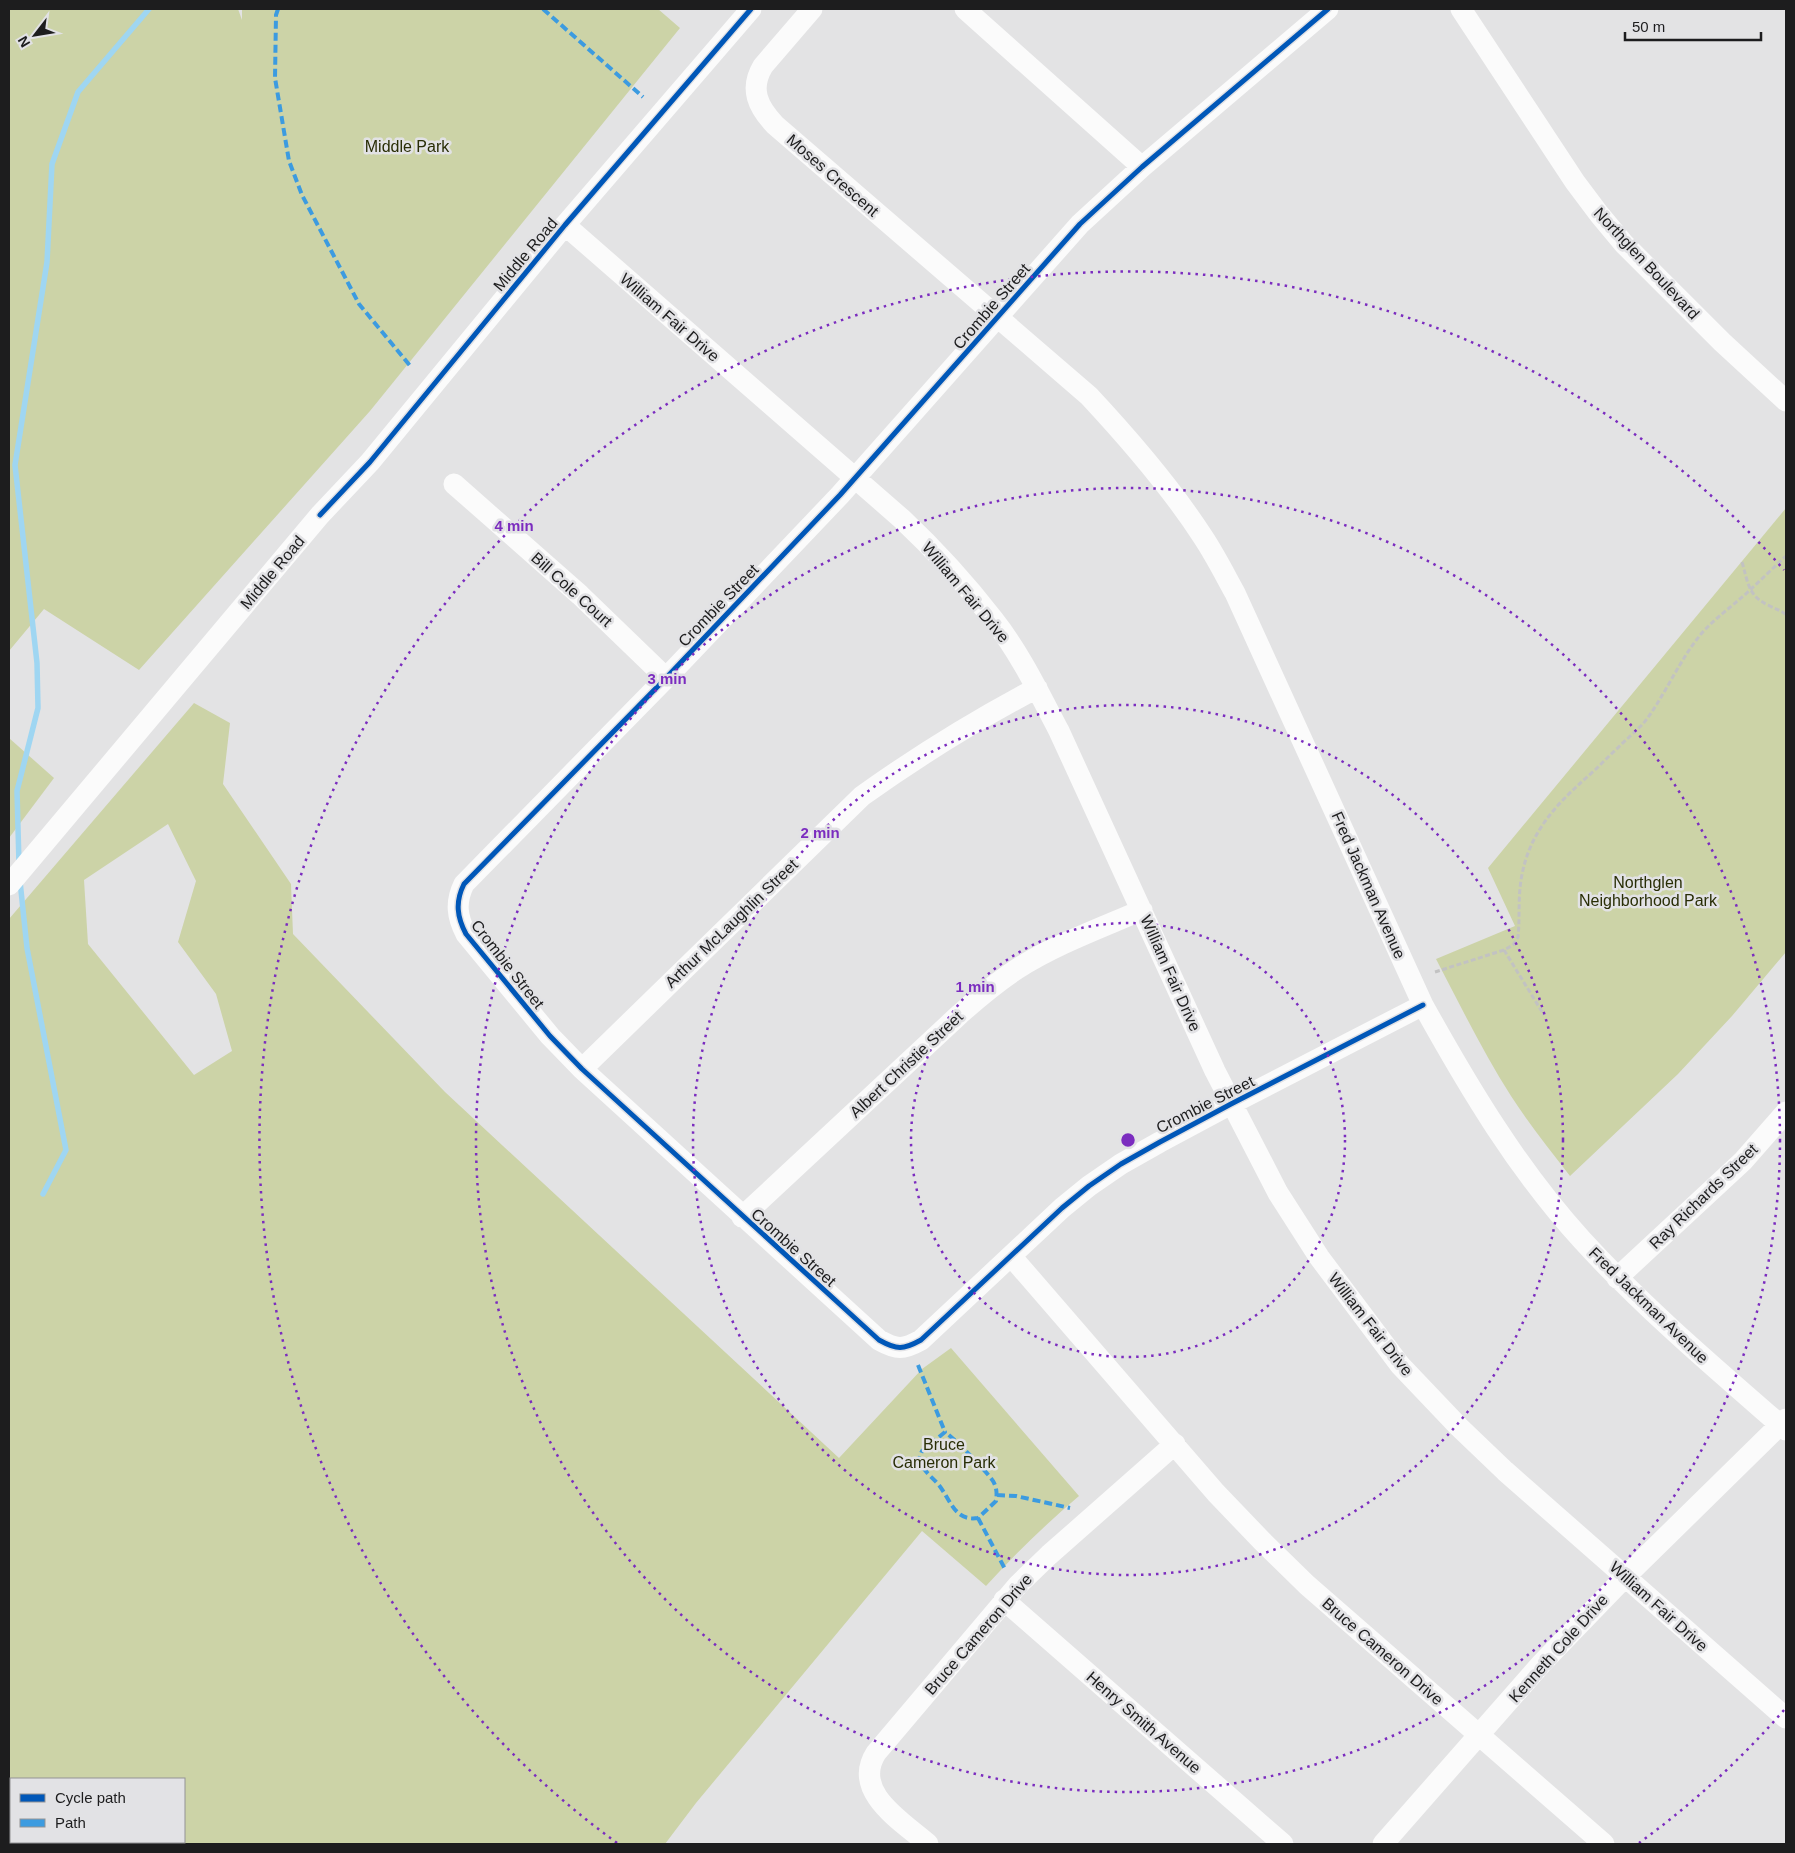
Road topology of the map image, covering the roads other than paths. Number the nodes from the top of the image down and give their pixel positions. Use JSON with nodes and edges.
{"nodes":[{"id":1,"x":751,"y":9,"type":"edge"},
{"id":2,"x":812,"y":9,"type":"edge"},
{"id":3,"x":965,"y":9,"type":"edge"},
{"id":4,"x":1328,"y":9,"type":"edge"},
{"id":5,"x":1461,"y":9,"type":"edge"},
{"id":6,"x":1142,"y":167,"type":"junction"},
{"id":7,"x":565,"y":225,"type":"junction"},
{"id":8,"x":998,"y":317,"type":"junction"},
{"id":9,"x":1786,"y":401,"type":"edge"},
{"id":10,"x":855,"y":478,"type":"junction"},
{"id":11,"x":454,"y":484,"type":"dead end"},
{"id":12,"x":666,"y":678,"type":"junction"},
{"id":13,"x":1037,"y":688,"type":"junction"},
{"id":14,"x":9,"y":885,"type":"edge"},
{"id":15,"x":1142,"y":910,"type":"junction"},
{"id":16,"x":1423,"y":1005,"type":"junction"},
{"id":17,"x":582,"y":1069,"type":"junction"},
{"id":18,"x":1231,"y":1104,"type":"junction"},
{"id":19,"x":1786,"y":1112,"type":"edge"},
{"id":20,"x":742,"y":1216,"type":"junction"},
{"id":21,"x":1010,"y":1256,"type":"junction"},
{"id":22,"x":1617,"y":1278,"type":"junction"},
{"id":23,"x":1784,"y":1425,"type":"edge"},
{"id":24,"x":1175,"y":1444,"type":"junction"},
{"id":25,"x":1625,"y":1576,"type":"junction"},
{"id":26,"x":1004,"y":1600,"type":"junction"},
{"id":27,"x":1786,"y":1718,"type":"edge"},
{"id":28,"x":1480,"y":1736,"type":"junction"},
{"id":29,"x":928,"y":1844,"type":"edge"},
{"id":30,"x":1283,"y":1844,"type":"edge"},
{"id":31,"x":1383,"y":1844,"type":"edge"},
{"id":32,"x":1604,"y":1844,"type":"edge"}],
"edges":[{"from":1,"to":7,"type":"street","name":"Middle Road"},
{"from":2,"to":8,"type":"street","name":"Moses Crescent"},
{"from":3,"to":6,"type":"street"},
{"from":4,"to":6,"type":"street","name":"Crombie Street"},
{"from":5,"to":9,"type":"street","name":"Northglen Boulevard"},
{"from":6,"to":8,"type":"street","name":"Crombie Street"},
{"from":7,"to":10,"type":"street","name":"William Fair Drive"},
{"from":7,"to":14,"type":"street","name":"Middle Road"},
{"from":8,"to":10,"type":"street","name":"Crombie Street"},
{"from":8,"to":16,"type":"street","name":"Fred Jackman Avenue"},
{"from":10,"to":12,"type":"street","name":"Crombie Street"},
{"from":10,"to":13,"type":"street","name":"William Fair Drive"},
{"from":11,"to":12,"type":"street","name":"Bill Cole Court"},
{"from":12,"to":17,"type":"street","name":"Crombie Street"},
{"from":13,"to":15,"type":"street","name":"William Fair Drive"},
{"from":13,"to":17,"type":"street","name":"Arthur McLaughlin Street"},
{"from":15,"to":18,"type":"street","name":"William Fair Drive"},
{"from":15,"to":20,"type":"street","name":"Albert Christie Street"},
{"from":16,"to":18,"type":"street","name":"Crombie Street"},
{"from":16,"to":22,"type":"street","name":"Fred Jackman Avenue"},
{"from":17,"to":20,"type":"street","name":"Crombie Street"},
{"from":18,"to":21,"type":"street","name":"Crombie Street"},
{"from":18,"to":25,"type":"street","name":"William Fair Drive"},
{"from":19,"to":22,"type":"street","name":"Ray Richards Street"},
{"from":20,"to":21,"type":"street","name":"Crombie Street"},
{"from":21,"to":24,"type":"street","name":"Bruce Cameron Drive"},
{"from":22,"to":23,"type":"street","name":"Fred Jackman Avenue"},
{"from":23,"to":25,"type":"street","name":"Kenneth Cole Drive"},
{"from":24,"to":26,"type":"street","name":"Bruce Cameron Drive"},
{"from":24,"to":28,"type":"street","name":"Bruce Cameron Drive"},
{"from":25,"to":27,"type":"street","name":"William Fair Drive"},
{"from":25,"to":28,"type":"street","name":"Kenneth Cole Drive"},
{"from":26,"to":29,"type":"street","name":"Bruce Cameron Drive"},
{"from":26,"to":30,"type":"street","name":"Henry Smith Avenue"},
{"from":28,"to":31,"type":"street","name":"Kenneth Cole Drive"},
{"from":28,"to":32,"type":"street","name":"Bruce Cameron Drive"}]}
